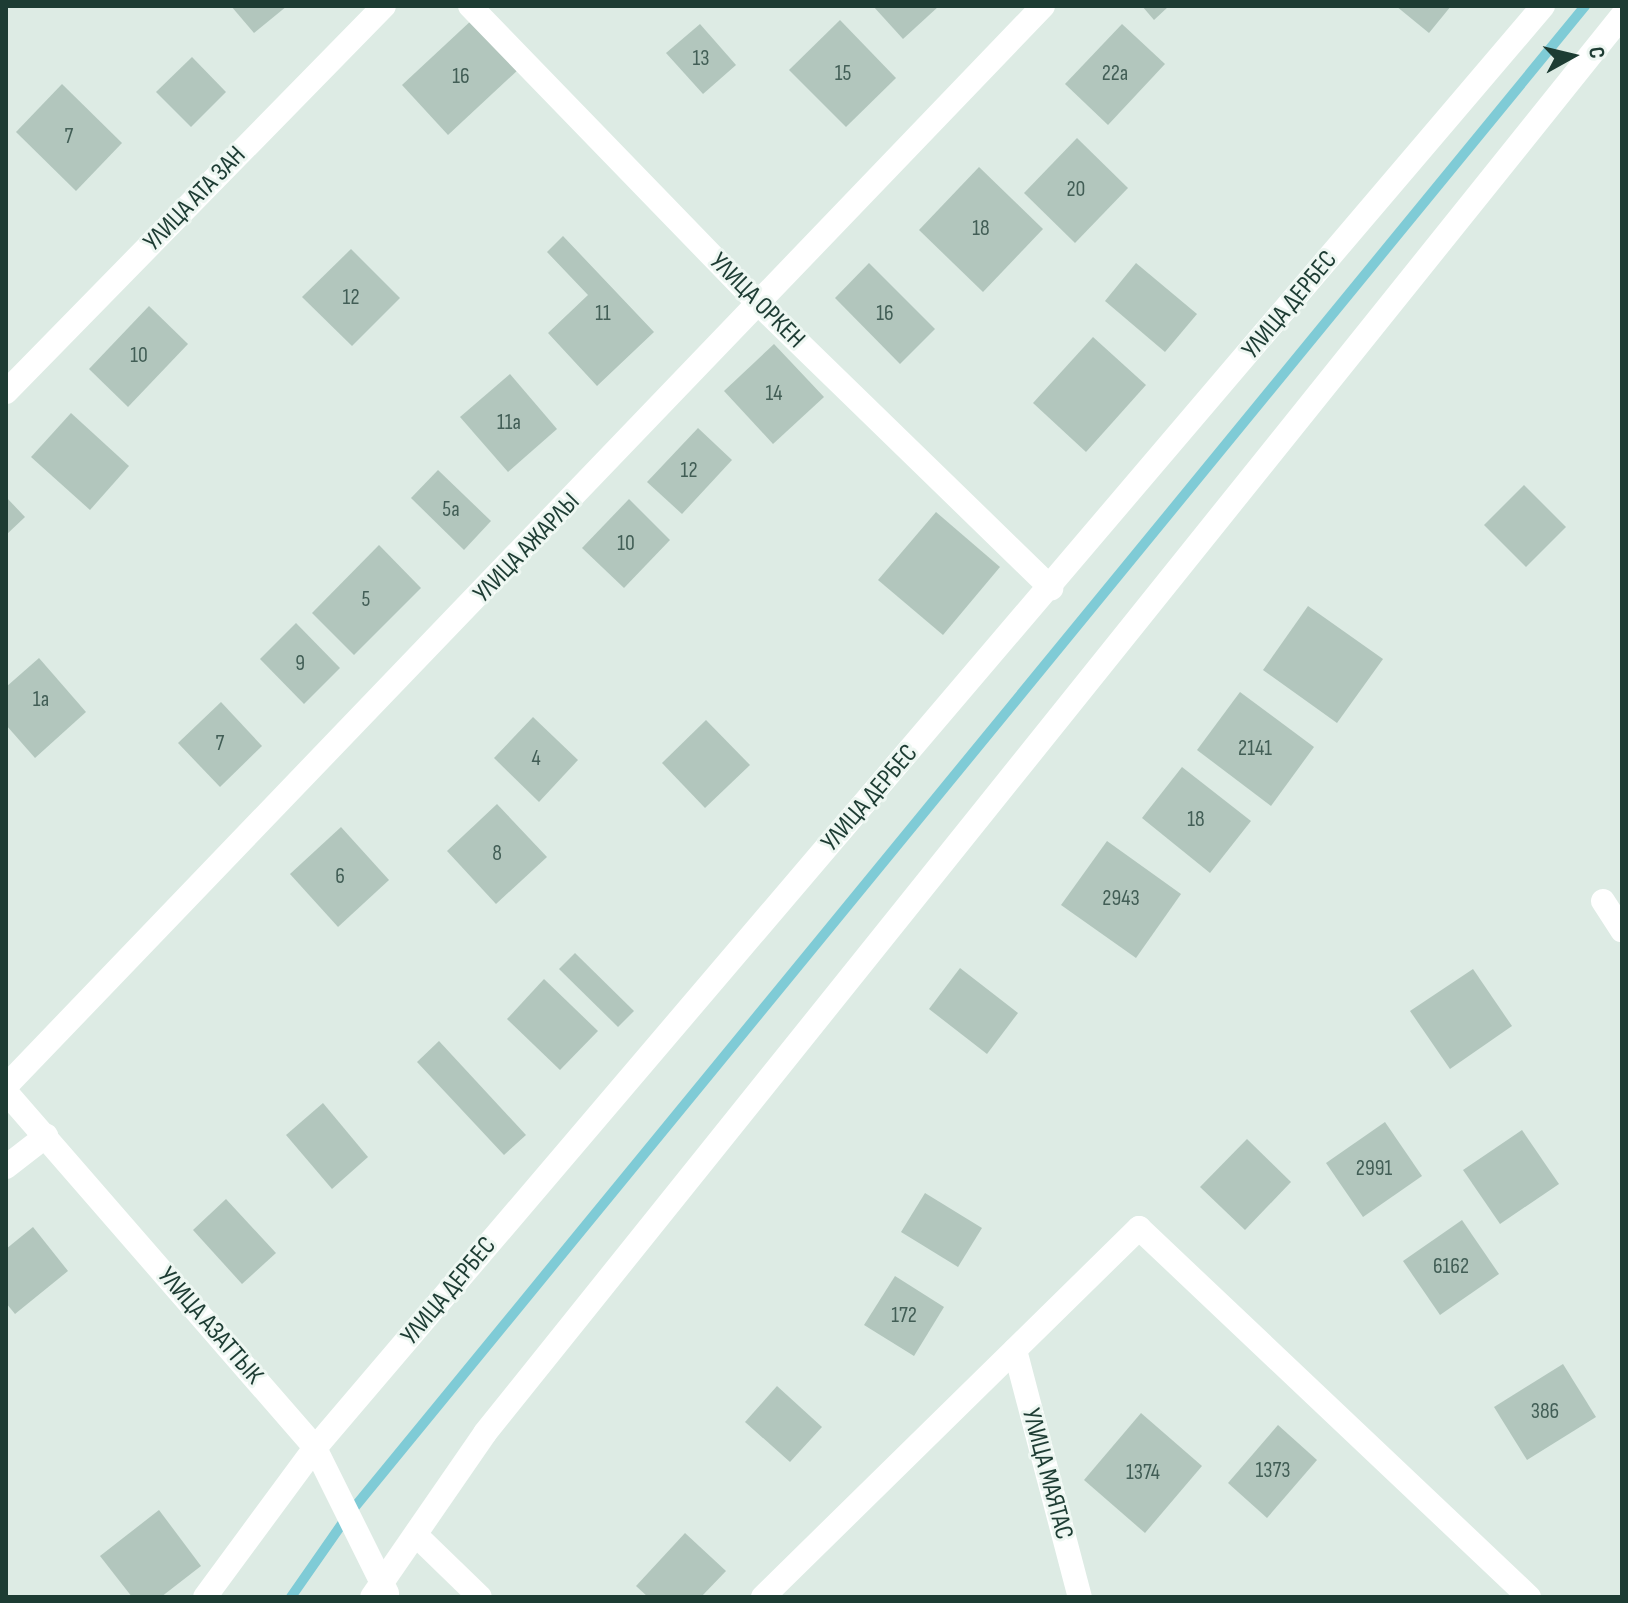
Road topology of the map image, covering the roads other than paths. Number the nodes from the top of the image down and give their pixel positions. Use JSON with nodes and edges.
{"nodes":[{"id":1,"x":384,"y":6,"type":"edge"},
{"id":2,"x":470,"y":6,"type":"edge"},
{"id":3,"x":1043,"y":6,"type":"edge"},
{"id":4,"x":1543,"y":6,"type":"edge"},
{"id":5,"x":1622,"y":16,"type":"edge"},
{"id":6,"x":761,"y":306,"type":"junction"},
{"id":7,"x":6,"y":392,"type":"edge"},
{"id":8,"x":1051,"y":588,"type":"junction"},
{"id":9,"x":1603,"y":901,"type":"dead end"},
{"id":10,"x":1622,"y":930,"type":"edge"},
{"id":11,"x":6,"y":1086,"type":"edge"},
{"id":12,"x":6,"y":1092,"type":"edge"},
{"id":13,"x":46,"y":1136,"type":"junction"},
{"id":14,"x":6,"y":1167,"type":"edge"},
{"id":15,"x":1015,"y":1350,"type":"junction"},
{"id":16,"x":315,"y":1448,"type":"junction"},
{"id":17,"x":418,"y":1537,"type":"junction"},
{"id":18,"x":381,"y":1591,"type":"edge"},
{"id":19,"x":205,"y":1597,"type":"edge"},
{"id":20,"x":480,"y":1597,"type":"edge"},
{"id":21,"x":763,"y":1597,"type":"edge"},
{"id":22,"x":1080,"y":1597,"type":"edge"},
{"id":23,"x":1529,"y":1597,"type":"edge"}],
"edges":[{"from":1,"to":7,"type":"street","name":"УЛИЦА АТА ЗАН"},
{"from":2,"to":6,"type":"street","name":"УЛИЦА ОРКЕН"},
{"from":3,"to":6,"type":"street","name":"УЛИЦА АЖАРЛЫ"},
{"from":4,"to":8,"type":"street","name":"УЛИЦА ДЕРБЕС"},
{"from":5,"to":17,"type":"street"},
{"from":6,"to":8,"type":"street","name":"УЛИЦА ОРКЕН"},
{"from":6,"to":11,"type":"street","name":"УЛИЦА АЖАРЛЫ"},
{"from":8,"to":16,"type":"street","name":"УЛИЦА ДЕРБЕС"},
{"from":9,"to":10,"type":"street"},
{"from":12,"to":13,"type":"street","name":"УЛИЦА АЗАТТЫК"},
{"from":13,"to":14,"type":"street"},
{"from":13,"to":16,"type":"street","name":"УЛИЦА АЗАТТЫК"},
{"from":15,"to":21,"type":"street"},
{"from":15,"to":22,"type":"street","name":"УЛИЦА МАЯТАС"},
{"from":15,"to":23,"type":"street"},
{"from":16,"to":18,"type":"street","name":"УЛИЦА АЗАТТЫК"},
{"from":16,"to":19,"type":"street","name":"УЛИЦА ДЕРБЕС"},
{"from":17,"to":18,"type":"street"},
{"from":17,"to":20,"type":"street"}]}
